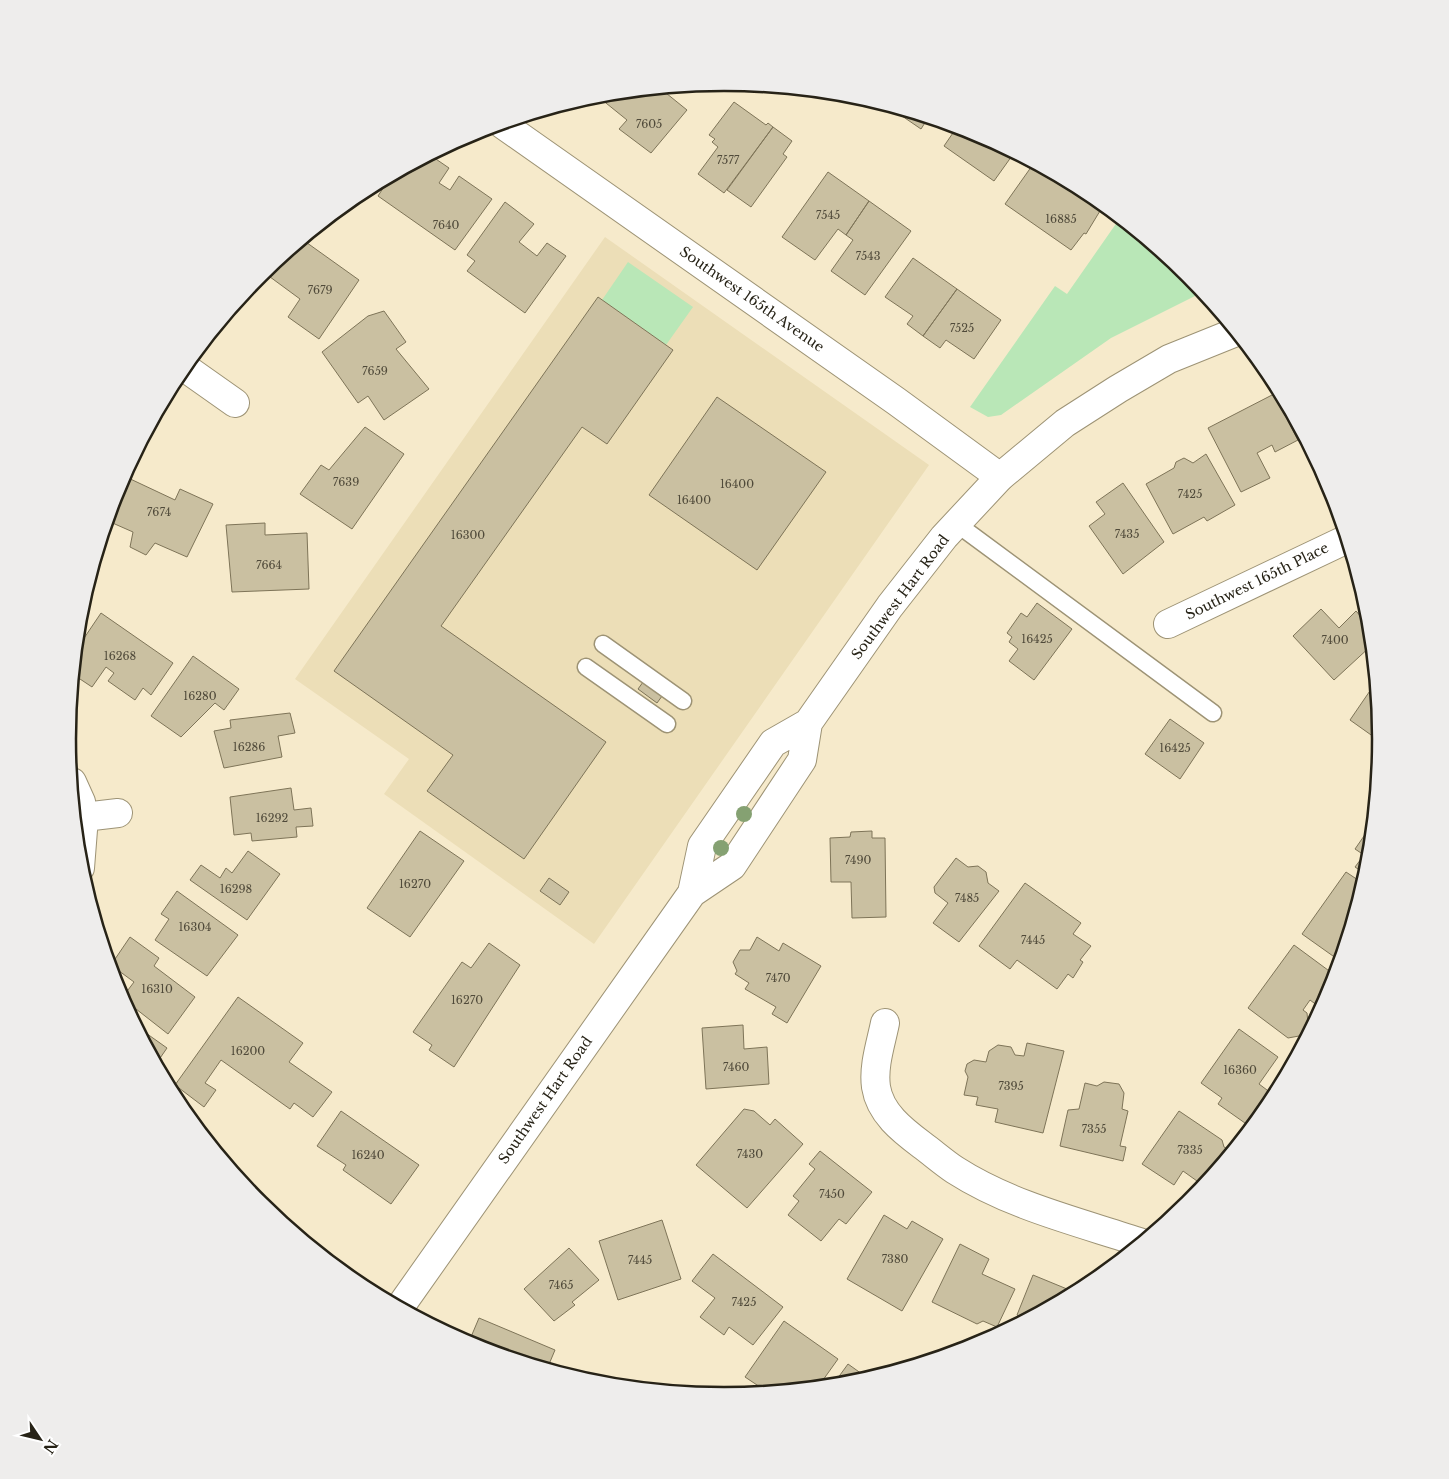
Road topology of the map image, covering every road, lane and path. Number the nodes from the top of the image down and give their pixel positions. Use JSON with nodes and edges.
{"nodes":[{"id":1,"x":509,"y":129,"type":"edge"},
{"id":2,"x":1230,"y":334,"type":"edge"},
{"id":3,"x":190,"y":372,"type":"edge"},
{"id":4,"x":235,"y":403,"type":"dead end"},
{"id":5,"x":1000,"y":477,"type":"junction"},
{"id":6,"x":957,"y":524,"type":"junction"},
{"id":7,"x":1341,"y":542,"type":"edge"},
{"id":8,"x":1168,"y":624,"type":"dead end"},
{"id":9,"x":603,"y":644,"type":"dead end"},
{"id":10,"x":586,"y":667,"type":"dead end"},
{"id":11,"x":683,"y":701,"type":"dead end"},
{"id":12,"x":1213,"y":713,"type":"dead end"},
{"id":13,"x":667,"y":724,"type":"dead end"},
{"id":14,"x":80,"y":799,"type":"edge"},
{"id":15,"x":118,"y":812,"type":"dead end"},
{"id":16,"x":84,"y":817,"type":"junction"},
{"id":17,"x":83,"y":830,"type":"edge"},
{"id":18,"x":885,"y":1023,"type":"dead end"},
{"id":19,"x":1135,"y":1241,"type":"edge"},
{"id":20,"x":403,"y":1303,"type":"edge"}],
"edges":[{"from":1,"to":5,"type":"street","name":"Southwest 165th Avenue"},
{"from":2,"to":5,"type":"street","name":"Southwest Hart Road"},
{"from":3,"to":4,"type":"street"},
{"from":5,"to":6,"type":"street","name":"Southwest Hart Road"},
{"from":6,"to":12,"type":"lane"},
{"from":6,"to":20,"type":"street","name":"Southwest Hart Road"},
{"from":7,"to":8,"type":"street","name":"Southwest 165th Place"},
{"from":9,"to":11,"type":"lane"},
{"from":10,"to":13,"type":"lane"},
{"from":14,"to":16,"type":"street"},
{"from":15,"to":16,"type":"street"},
{"from":16,"to":17,"type":"street"},
{"from":18,"to":19,"type":"street"}]}
